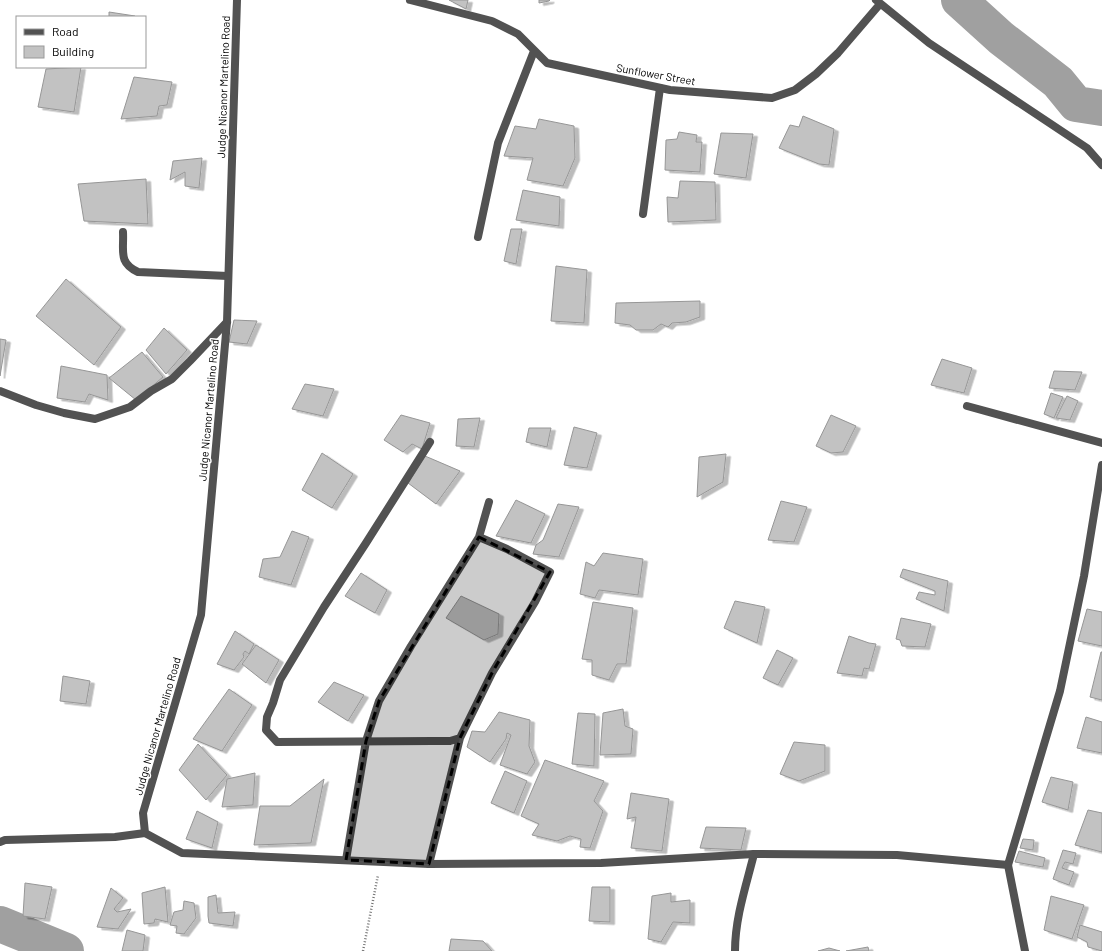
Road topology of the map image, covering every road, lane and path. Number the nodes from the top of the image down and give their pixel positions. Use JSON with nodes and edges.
{"nodes":[{"id":1,"x":237,"y":0,"type":"edge"},
{"id":2,"x":410,"y":0,"type":"edge"},
{"id":3,"x":878,"y":2,"type":"edge"},
{"id":4,"x":534,"y":50,"type":"junction"},
{"id":5,"x":660,"y":88,"type":"junction"},
{"id":6,"x":1102,"y":165,"type":"edge"},
{"id":7,"x":643,"y":214,"type":"dead end"},
{"id":8,"x":124,"y":232,"type":"dead end"},
{"id":9,"x":478,"y":238,"type":"dead end"},
{"id":10,"x":228,"y":276,"type":"junction"},
{"id":11,"x":227,"y":322,"type":"junction"},
{"id":12,"x":0,"y":391,"type":"edge"},
{"id":13,"x":967,"y":406,"type":"dead end"},
{"id":14,"x":430,"y":442,"type":"dead end"},
{"id":15,"x":1102,"y":443,"type":"edge"},
{"id":16,"x":1102,"y":465,"type":"edge"},
{"id":17,"x":489,"y":502,"type":"dead end"},
{"id":18,"x":479,"y":537,"type":"junction"},
{"id":19,"x":460,"y":738,"type":"junction"},
{"id":20,"x":366,"y":741,"type":"junction"},
{"id":21,"x":145,"y":833,"type":"junction"},
{"id":22,"x":0,"y":842,"type":"edge"},
{"id":23,"x":754,"y":854,"type":"junction"},
{"id":24,"x":346,"y":860,"type":"junction"},
{"id":25,"x":381,"y":861,"type":"junction"},
{"id":26,"x":429,"y":864,"type":"junction"},
{"id":27,"x":1008,"y":866,"type":"junction"},
{"id":28,"x":363,"y":951,"type":"edge"},
{"id":29,"x":735,"y":951,"type":"edge"},
{"id":30,"x":1025,"y":951,"type":"edge"}],
"edges":[{"from":1,"to":10,"type":"street","name":"Judge Nicanor Martelino Road"},
{"from":2,"to":4,"type":"street","name":"Sunflower Street"},
{"from":3,"to":5,"type":"street","name":"Sunflower Street"},
{"from":3,"to":6,"type":"street"},
{"from":4,"to":5,"type":"street","name":"Sunflower Street"},
{"from":4,"to":9,"type":"street"},
{"from":5,"to":7,"type":"street"},
{"from":8,"to":10,"type":"street"},
{"from":10,"to":11,"type":"street","name":"Judge Nicanor Martelino Road"},
{"from":11,"to":12,"type":"street"},
{"from":11,"to":21,"type":"street","name":"Judge Nicanor Martelino Road"},
{"from":13,"to":15,"type":"street"},
{"from":14,"to":20,"type":"street"},
{"from":16,"to":27,"type":"street"},
{"from":17,"to":18,"type":"street"},
{"from":18,"to":19,"type":"street"},
{"from":18,"to":20,"type":"street"},
{"from":19,"to":20,"type":"street"},
{"from":19,"to":26,"type":"street"},
{"from":20,"to":24,"type":"street"},
{"from":21,"to":22,"type":"street"},
{"from":21,"to":24,"type":"street"},
{"from":23,"to":26,"type":"street"},
{"from":23,"to":27,"type":"street"},
{"from":23,"to":29,"type":"street"},
{"from":24,"to":25,"type":"street"},
{"from":25,"to":26,"type":"street"},
{"from":25,"to":28,"type":"path"},
{"from":27,"to":30,"type":"street"}]}
